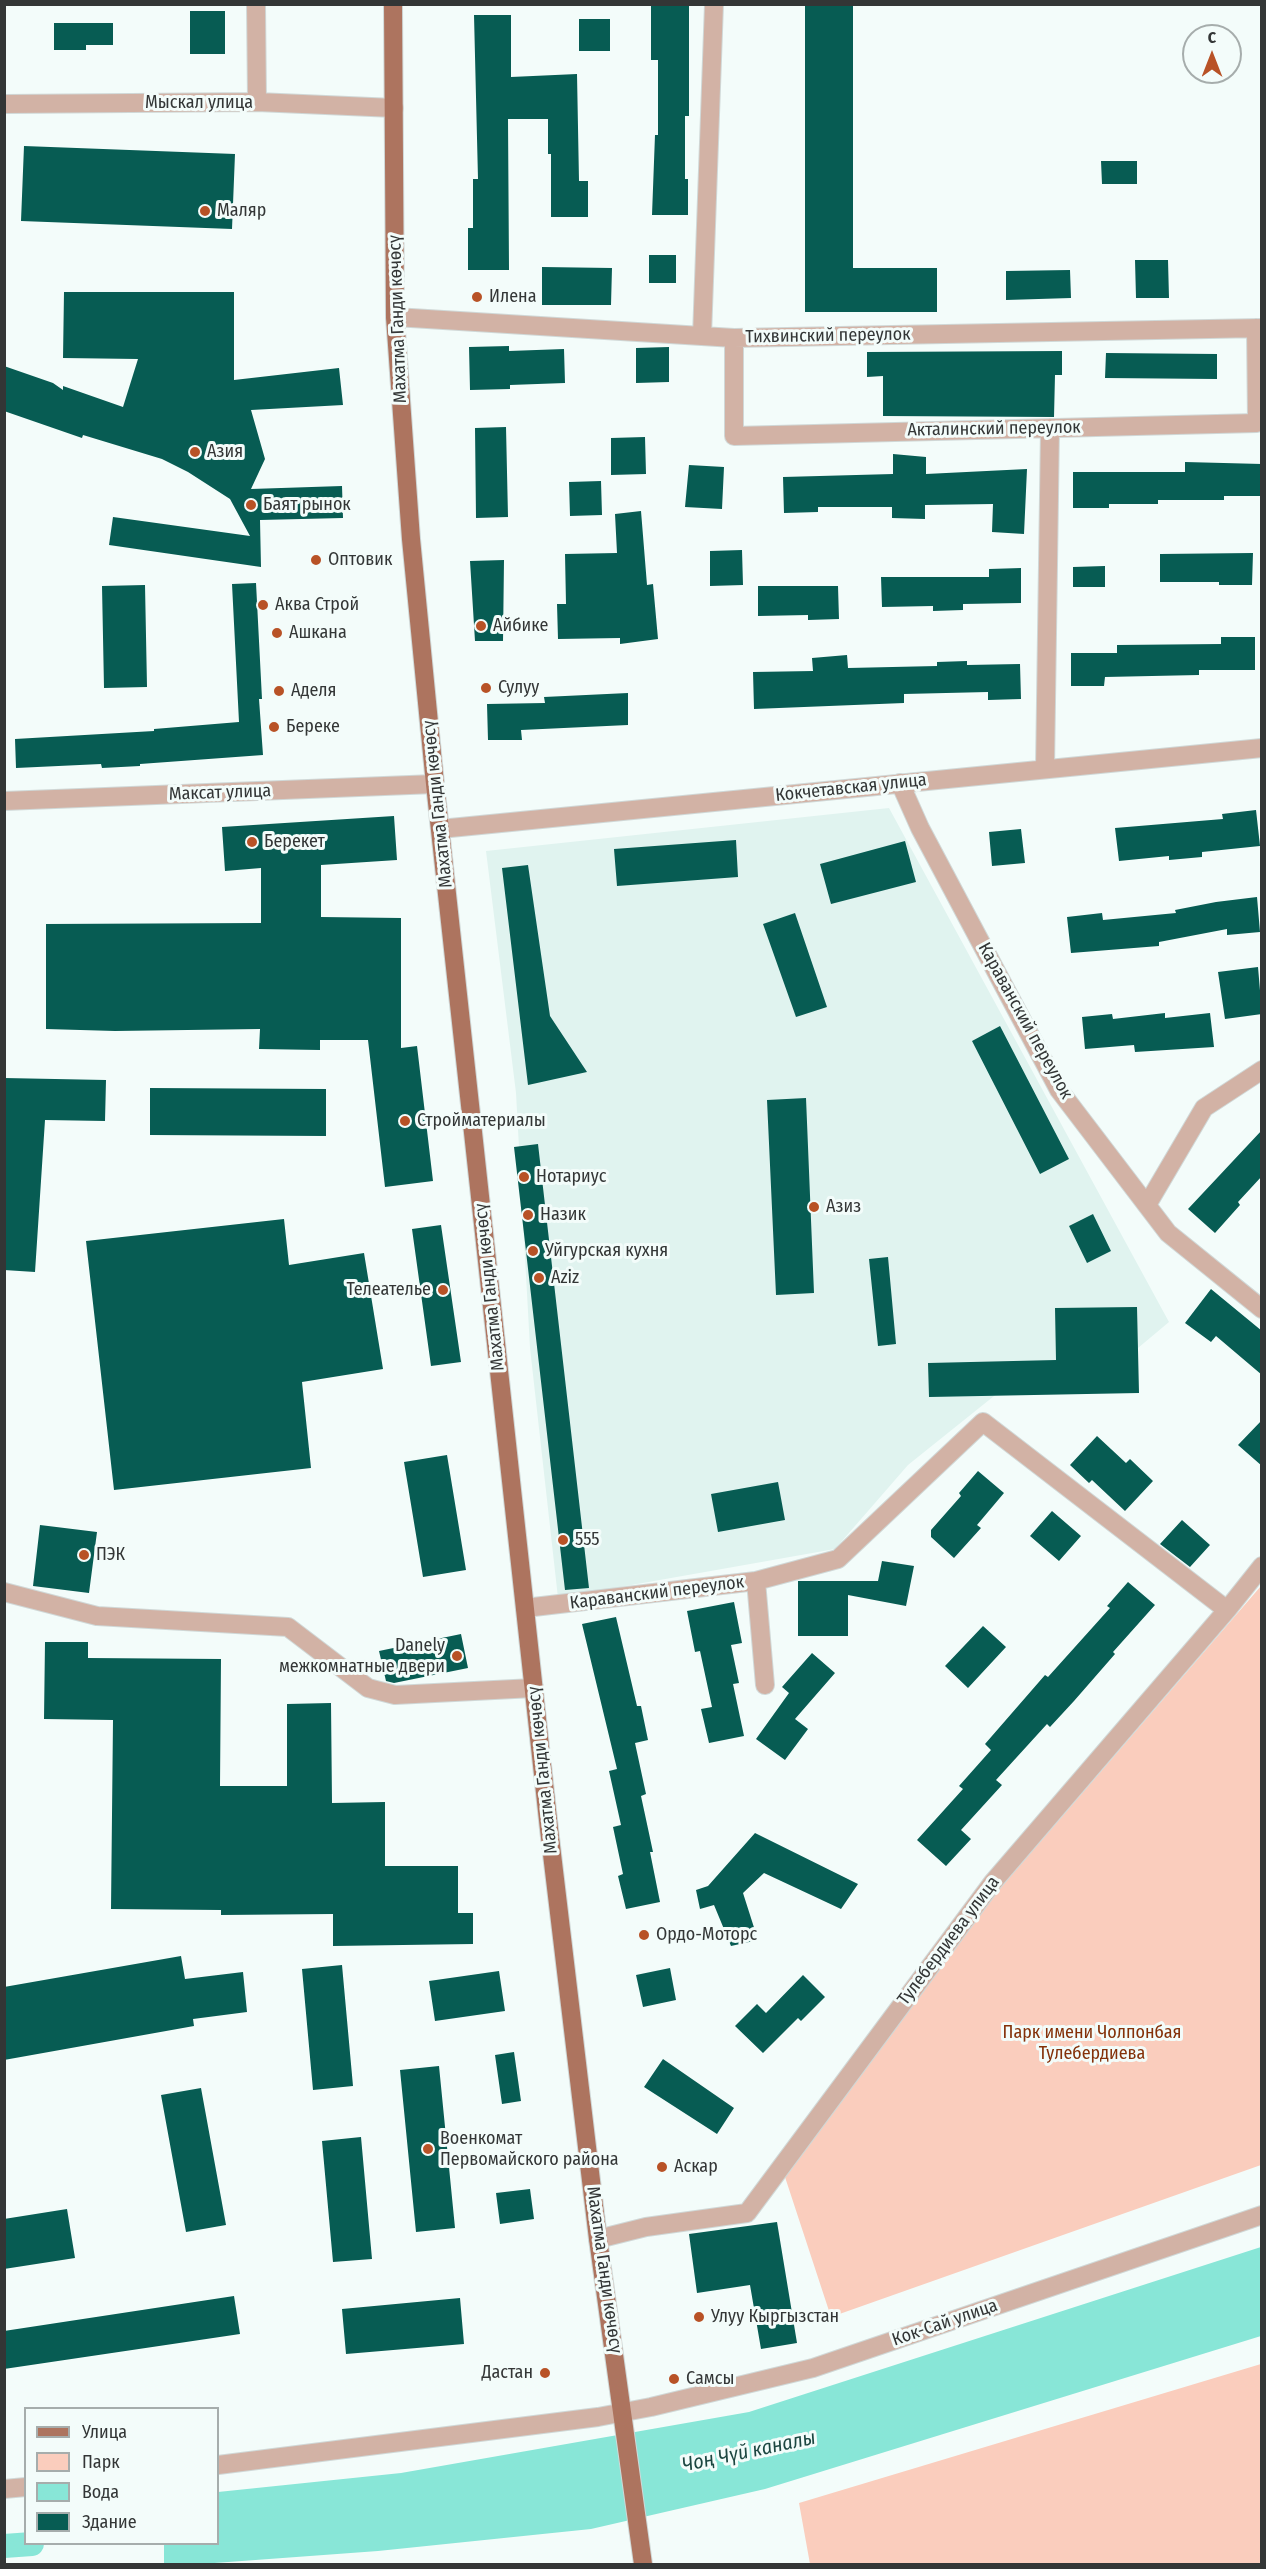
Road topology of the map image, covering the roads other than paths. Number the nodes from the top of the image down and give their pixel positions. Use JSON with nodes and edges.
{"nodes":[{"id":1,"x":256,"y":4,"type":"edge"},
{"id":2,"x":393,"y":4,"type":"edge"},
{"id":3,"x":714,"y":4,"type":"edge"},
{"id":4,"x":257,"y":102,"type":"junction"},
{"id":5,"x":4,"y":104,"type":"edge"},
{"id":6,"x":394,"y":108,"type":"junction"},
{"id":7,"x":395,"y":317,"type":"junction"},
{"id":8,"x":1259,"y":328,"type":"edge"},
{"id":9,"x":702,"y":336,"type":"junction"},
{"id":10,"x":734,"y":338,"type":"junction"},
{"id":11,"x":1050,"y":428,"type":"junction"},
{"id":12,"x":1262,"y":748,"type":"edge"},
{"id":13,"x":1045,"y":769,"type":"junction"},
{"id":14,"x":900,"y":783,"type":"junction"},
{"id":15,"x":435,"y":784,"type":"junction"},
{"id":16,"x":4,"y":801,"type":"edge"},
{"id":17,"x":440,"y":829,"type":"junction"},
{"id":18,"x":1262,"y":1070,"type":"edge"},
{"id":19,"x":1147,"y":1205,"type":"junction"},
{"id":20,"x":1262,"y":1309,"type":"edge"},
{"id":21,"x":1262,"y":1566,"type":"edge"},
{"id":22,"x":756,"y":1581,"type":"junction"},
{"id":23,"x":4,"y":1592,"type":"edge"},
{"id":24,"x":525,"y":1608,"type":"junction"},
{"id":25,"x":1227,"y":1610,"type":"junction"},
{"id":26,"x":765,"y":1685,"type":"dead end"},
{"id":27,"x":534,"y":1688,"type":"junction"},
{"id":28,"x":1262,"y":2215,"type":"edge"},
{"id":29,"x":598,"y":2239,"type":"junction"},
{"id":30,"x":624,"y":2413,"type":"junction"},
{"id":31,"x":219,"y":2465,"type":"edge"},
{"id":32,"x":24,"y":2487,"type":"edge"},
{"id":33,"x":4,"y":2489,"type":"edge"},
{"id":34,"x":643,"y":2559,"type":"edge"}],
"edges":[{"from":1,"to":4,"type":"street"},
{"from":2,"to":6,"type":"main road","name":"Махатма Ганди көчөсү"},
{"from":3,"to":9,"type":"street"},
{"from":4,"to":5,"type":"street","name":"Мыскал улица"},
{"from":4,"to":6,"type":"street","name":"Мыскал улица"},
{"from":6,"to":7,"type":"main road","name":"Махатма Ганди көчөсү"},
{"from":7,"to":9,"type":"street","name":"Тихвинский переулок"},
{"from":7,"to":15,"type":"main road","name":"Махатма Ганди көчөсү"},
{"from":8,"to":10,"type":"street","name":"Тихвинский переулок"},
{"from":8,"to":11,"type":"street","name":"Акталинский переулок"},
{"from":9,"to":10,"type":"street","name":"Тихвинский переулок"},
{"from":10,"to":11,"type":"street","name":"Акталинский переулок"},
{"from":11,"to":13,"type":"street"},
{"from":12,"to":13,"type":"street","name":"Кокчетавская улица"},
{"from":13,"to":14,"type":"street","name":"Кокчетавская улица"},
{"from":14,"to":17,"type":"street","name":"Кокчетавская улица"},
{"from":14,"to":19,"type":"street","name":"Караванский переулок"},
{"from":15,"to":16,"type":"street","name":"Максат улица"},
{"from":15,"to":17,"type":"main road","name":"Махатма Ганди көчөсү"},
{"from":17,"to":24,"type":"main road","name":"Махатма Ганди көчөсү"},
{"from":18,"to":19,"type":"street"},
{"from":19,"to":20,"type":"street","name":"Караванский переулок"},
{"from":21,"to":25,"type":"street","name":"Тулебердиева улица"},
{"from":22,"to":24,"type":"street","name":"Караванский переулок"},
{"from":22,"to":25,"type":"street"},
{"from":22,"to":26,"type":"street","name":"Караванский переулок"},
{"from":23,"to":27,"type":"street"},
{"from":24,"to":27,"type":"main road","name":"Махатма Ганди көчөсү"},
{"from":25,"to":29,"type":"street","name":"Тулебердиева улица"},
{"from":27,"to":29,"type":"main road","name":"Махатма Ганди көчөсү"},
{"from":28,"to":30,"type":"street","name":"Кок-Сай улица"},
{"from":29,"to":30,"type":"main road","name":"Махатма Ганди көчөсү"},
{"from":30,"to":31,"type":"street","name":"Кок-Сай улица"},
{"from":30,"to":34,"type":"main road","name":"Махатма Ганди көчөсү"},
{"from":32,"to":33,"type":"street"}]}
